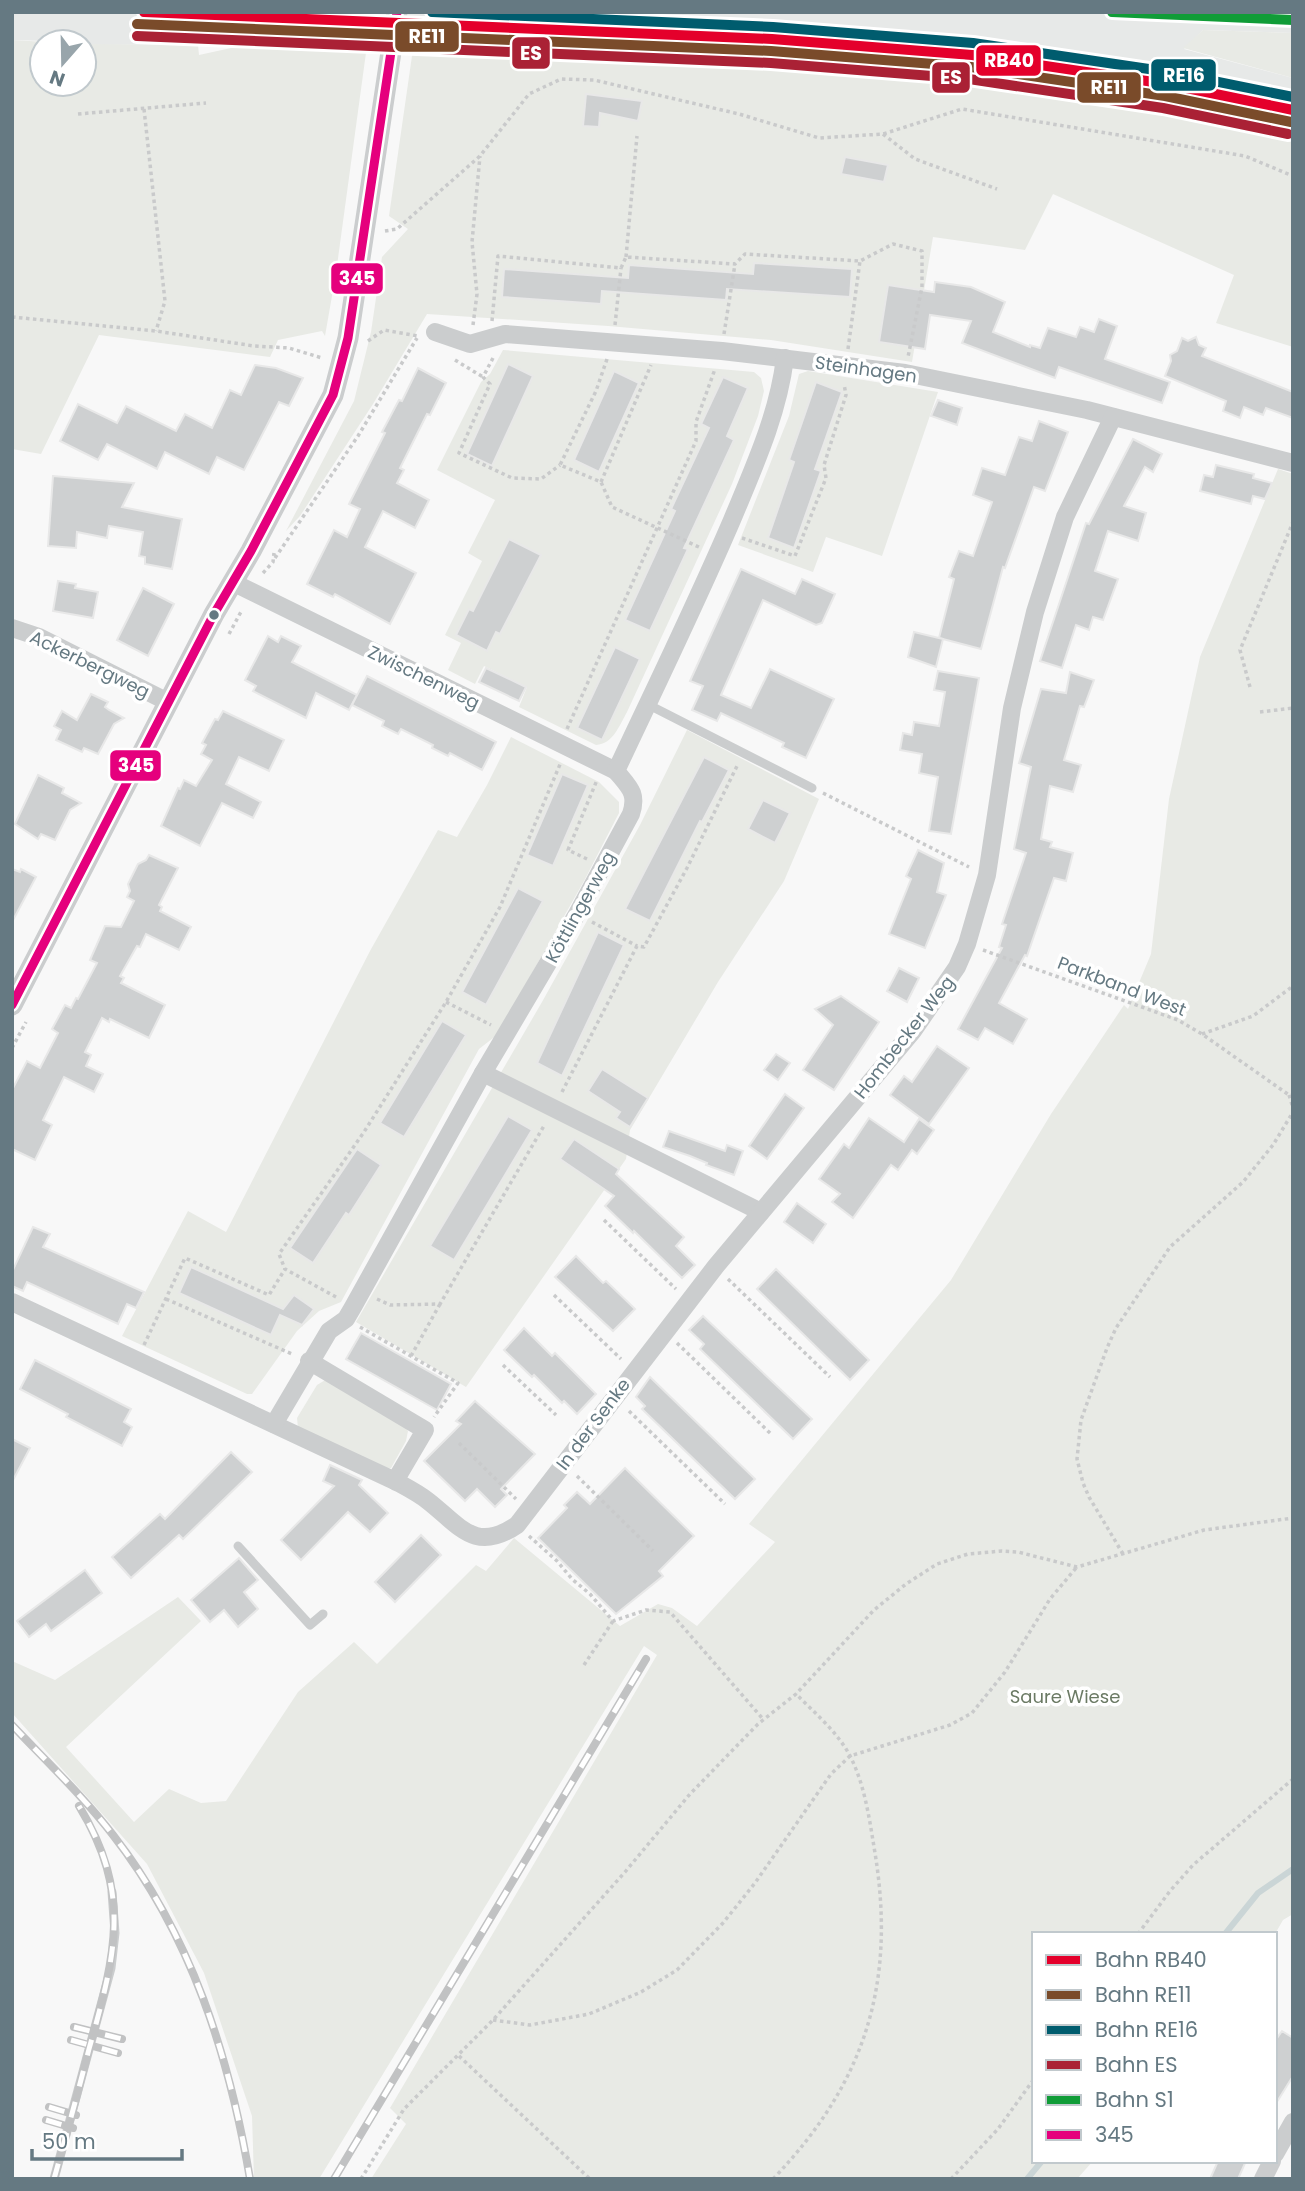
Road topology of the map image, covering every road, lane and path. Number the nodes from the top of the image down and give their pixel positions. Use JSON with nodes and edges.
{"nodes":[{"id":1,"x":397,"y":12,"type":"edge"},
{"id":2,"x":206,"y":103,"type":"dead end"},
{"id":3,"x":144,"y":108,"type":"junction"},
{"id":4,"x":78,"y":114,"type":"dead end"},
{"id":5,"x":883,"y":134,"type":"junction"},
{"id":6,"x":637,"y":136,"type":"dead end"},
{"id":7,"x":480,"y":156,"type":"junction"},
{"id":8,"x":1293,"y":176,"type":"edge"},
{"id":9,"x":998,"y":189,"type":"dead end"},
{"id":10,"x":363,"y":233,"type":"junction"},
{"id":11,"x":626,"y":257,"type":"junction"},
{"id":12,"x":860,"y":261,"type":"junction"},
{"id":13,"x":734,"y":264,"type":"junction"},
{"id":14,"x":621,"y":268,"type":"junction"},
{"id":15,"x":12,"y":317,"type":"edge"},
{"id":16,"x":156,"y":331,"type":"junction"},
{"id":17,"x":427,"y":334,"type":"junction"},
{"id":18,"x":498,"y":335,"type":"junction"},
{"id":19,"x":613,"y":341,"type":"junction"},
{"id":20,"x":365,"y":343,"type":"dead end"},
{"id":21,"x":470,"y":344,"type":"junction"},
{"id":22,"x":659,"y":345,"type":"junction"},
{"id":23,"x":722,"y":351,"type":"junction"},
{"id":24,"x":785,"y":358,"type":"junction"},
{"id":25,"x":323,"y":359,"type":"dead end"},
{"id":26,"x":846,"y":365,"type":"junction"},
{"id":27,"x":905,"y":373,"type":"junction"},
{"id":28,"x":1114,"y":417,"type":"junction"},
{"id":29,"x":1293,"y":463,"type":"edge"},
{"id":30,"x":560,"y":465,"type":"junction"},
{"id":31,"x":601,"y":482,"type":"junction"},
{"id":32,"x":1293,"y":522,"type":"edge"},
{"id":33,"x":656,"y":529,"type":"junction"},
{"id":34,"x":727,"y":532,"type":"junction"},
{"id":35,"x":716,"y":555,"type":"junction"},
{"id":36,"x":273,"y":562,"type":"dead end"},
{"id":37,"x":232,"y":582,"type":"junction"},
{"id":38,"x":12,"y":628,"type":"edge"},
{"id":39,"x":1250,"y":687,"type":"dead end"},
{"id":40,"x":168,"y":702,"type":"junction"},
{"id":41,"x":648,"y":704,"type":"junction"},
{"id":42,"x":1293,"y":708,"type":"edge"},
{"id":43,"x":1260,"y":712,"type":"dead end"},
{"id":44,"x":564,"y":746,"type":"junction"},
{"id":45,"x":743,"y":752,"type":"junction"},
{"id":46,"x":616,"y":771,"type":"junction"},
{"id":47,"x":595,"y":786,"type":"dead end"},
{"id":48,"x":812,"y":788,"type":"joint"},
{"id":49,"x":603,"y":866,"type":"junction"},
{"id":50,"x":987,"y":875,"type":"junction"},
{"id":51,"x":577,"y":914,"type":"junction"},
{"id":52,"x":967,"y":944,"type":"junction"},
{"id":53,"x":636,"y":946,"type":"junction"},
{"id":54,"x":1293,"y":986,"type":"edge"},
{"id":55,"x":446,"y":1002,"type":"junction"},
{"id":56,"x":12,"y":1005,"type":"edge"},
{"id":57,"x":507,"y":1033,"type":"junction"},
{"id":58,"x":1202,"y":1034,"type":"junction"},
{"id":59,"x":483,"y":1073,"type":"junction"},
{"id":60,"x":1291,"y":1095,"type":"edge"},
{"id":61,"x":553,"y":1109,"type":"junction"},
{"id":62,"x":1293,"y":1110,"type":"edge"},
{"id":63,"x":761,"y":1212,"type":"junction"},
{"id":64,"x":604,"y":1220,"type":"dead end"},
{"id":65,"x":716,"y":1266,"type":"junction"},
{"id":66,"x":285,"y":1269,"type":"junction"},
{"id":67,"x":554,"y":1295,"type":"dead end"},
{"id":68,"x":166,"y":1299,"type":"junction"},
{"id":69,"x":689,"y":1301,"type":"junction"},
{"id":70,"x":12,"y":1302,"type":"edge"},
{"id":71,"x":440,"y":1304,"type":"junction"},
{"id":72,"x":353,"y":1306,"type":"junction"},
{"id":73,"x":665,"y":1331,"type":"junction"},
{"id":74,"x":411,"y":1356,"type":"junction"},
{"id":75,"x":137,"y":1360,"type":"junction"},
{"id":76,"x":309,"y":1362,"type":"junction"},
{"id":77,"x":503,"y":1365,"type":"dead end"},
{"id":78,"x":634,"y":1370,"type":"junction"},
{"id":79,"x":830,"y":1377,"type":"dead end"},
{"id":80,"x":614,"y":1397,"type":"junction"},
{"id":81,"x":556,"y":1415,"type":"dead end"},
{"id":82,"x":274,"y":1424,"type":"junction"},
{"id":83,"x":425,"y":1430,"type":"junction"},
{"id":84,"x":771,"y":1434,"type":"dead end"},
{"id":85,"x":459,"y":1443,"type":"dead end"},
{"id":86,"x":564,"y":1463,"type":"junction"},
{"id":87,"x":395,"y":1481,"type":"junction"},
{"id":88,"x":725,"y":1504,"type":"dead end"},
{"id":89,"x":528,"y":1510,"type":"junction"},
{"id":90,"x":1293,"y":1518,"type":"edge"},
{"id":91,"x":517,"y":1525,"type":"junction"},
{"id":92,"x":238,"y":1546,"type":"dead end"},
{"id":93,"x":653,"y":1551,"type":"dead end"},
{"id":94,"x":1123,"y":1554,"type":"junction"},
{"id":95,"x":1077,"y":1567,"type":"junction"},
{"id":96,"x":323,"y":1614,"type":"dead end"},
{"id":97,"x":613,"y":1621,"type":"junction"},
{"id":98,"x":584,"y":1665,"type":"dead end"},
{"id":99,"x":796,"y":1694,"type":"junction"},
{"id":100,"x":763,"y":1719,"type":"junction"},
{"id":101,"x":850,"y":1756,"type":"junction"},
{"id":102,"x":1293,"y":1779,"type":"edge"},
{"id":103,"x":112,"y":1892,"type":"dead end"},
{"id":104,"x":1139,"y":1932,"type":"edge"},
{"id":105,"x":493,"y":2020,"type":"junction"},
{"id":106,"x":458,"y":2056,"type":"junction"},
{"id":107,"x":1032,"y":2082,"type":"edge"},
{"id":108,"x":1293,"y":2122,"type":"edge"},
{"id":109,"x":1277,"y":2150,"type":"edge"},
{"id":110,"x":1271,"y":2163,"type":"edge"},
{"id":111,"x":54,"y":2179,"type":"edge"},
{"id":112,"x":361,"y":2179,"type":"edge"},
{"id":113,"x":590,"y":2179,"type":"edge"},
{"id":114,"x":773,"y":2179,"type":"edge"},
{"id":115,"x":951,"y":2179,"type":"edge"},
{"id":116,"x":1263,"y":2179,"type":"edge"}],
"edges":[{"from":1,"to":10,"type":"street"},
{"from":2,"to":3,"type":"path"},
{"from":3,"to":4,"type":"path"},
{"from":3,"to":16,"type":"path"},
{"from":5,"to":7,"type":"path"},
{"from":5,"to":8,"type":"path"},
{"from":5,"to":9,"type":"path"},
{"from":6,"to":11,"type":"path"},
{"from":7,"to":10,"type":"path"},
{"from":7,"to":21,"type":"path"},
{"from":10,"to":37,"type":"street"},
{"from":11,"to":13,"type":"path"},
{"from":11,"to":14,"type":"path"},
{"from":12,"to":13,"type":"path"},
{"from":12,"to":26,"type":"path"},
{"from":12,"to":27,"type":"path"},
{"from":13,"to":23,"type":"path"},
{"from":14,"to":18,"type":"path"},
{"from":14,"to":19,"type":"path"},
{"from":15,"to":16,"type":"path"},
{"from":16,"to":25,"type":"path"},
{"from":17,"to":20,"type":"path"},
{"from":17,"to":21,"type":"street"},
{"from":17,"to":36,"type":"path"},
{"from":18,"to":19,"type":"street","name":"Steinhagen"},
{"from":18,"to":21,"type":"street","name":"Steinhagen"},
{"from":18,"to":30,"type":"path"},
{"from":19,"to":22,"type":"street","name":"Steinhagen"},
{"from":19,"to":30,"type":"path"},
{"from":22,"to":23,"type":"street","name":"Steinhagen"},
{"from":22,"to":31,"type":"path"},
{"from":23,"to":24,"type":"street","name":"Steinhagen"},
{"from":23,"to":33,"type":"path"},
{"from":24,"to":26,"type":"street","name":"Steinhagen"},
{"from":24,"to":34,"type":"street"},
{"from":26,"to":27,"type":"street","name":"Steinhagen"},
{"from":26,"to":34,"type":"path"},
{"from":27,"to":28,"type":"street","name":"Steinhagen"},
{"from":28,"to":29,"type":"street","name":"Steinhagen"},
{"from":28,"to":50,"type":"street","name":"Hombecker Weg"},
{"from":30,"to":31,"type":"path"},
{"from":31,"to":33,"type":"path"},
{"from":32,"to":39,"type":"path"},
{"from":33,"to":35,"type":"path"},
{"from":33,"to":44,"type":"path"},
{"from":34,"to":35,"type":"street"},
{"from":35,"to":41,"type":"street"},
{"from":37,"to":40,"type":"street"},
{"from":37,"to":44,"type":"street","name":"Zwischenweg"},
{"from":38,"to":40,"type":"street","name":"Ackerbergweg"},
{"from":40,"to":56,"type":"street"},
{"from":41,"to":45,"type":"lane"},
{"from":41,"to":46,"type":"street"},
{"from":42,"to":43,"type":"path"},
{"from":44,"to":46,"type":"street","name":"Zwischenweg"},
{"from":44,"to":55,"type":"path"},
{"from":45,"to":48,"type":"lane"},
{"from":45,"to":53,"type":"path"},
{"from":46,"to":49,"type":"street","name":"Köttlingerweg"},
{"from":47,"to":49,"type":"path"},
{"from":48,"to":50,"type":"path"},
{"from":49,"to":51,"type":"street","name":"Köttlingerweg"},
{"from":50,"to":52,"type":"street","name":"Hombecker Weg"},
{"from":51,"to":53,"type":"path"},
{"from":51,"to":57,"type":"street","name":"Köttlingerweg"},
{"from":52,"to":58,"type":"path","name":"Parkband West"},
{"from":52,"to":63,"type":"street","name":"Hombecker Weg"},
{"from":53,"to":61,"type":"path"},
{"from":54,"to":58,"type":"path"},
{"from":55,"to":57,"type":"path"},
{"from":55,"to":66,"type":"path"},
{"from":57,"to":59,"type":"street","name":"Köttlingerweg"},
{"from":58,"to":60,"type":"path","name":"Parkband West"},
{"from":59,"to":61,"type":"street"},
{"from":59,"to":72,"type":"street","name":"Köttlingerweg"},
{"from":60,"to":62,"type":"path"},
{"from":61,"to":63,"type":"street"},
{"from":61,"to":71,"type":"path"},
{"from":62,"to":94,"type":"path"},
{"from":63,"to":65,"type":"street","name":"In der Senke"},
{"from":64,"to":69,"type":"path"},
{"from":65,"to":69,"type":"street","name":"In der Senke"},
{"from":65,"to":79,"type":"path"},
{"from":66,"to":68,"type":"path"},
{"from":66,"to":72,"type":"path"},
{"from":67,"to":78,"type":"path"},
{"from":68,"to":75,"type":"path"},
{"from":68,"to":76,"type":"path"},
{"from":69,"to":73,"type":"street","name":"In der Senke"},
{"from":70,"to":75,"type":"street"},
{"from":71,"to":72,"type":"path"},
{"from":71,"to":74,"type":"path"},
{"from":72,"to":74,"type":"path"},
{"from":72,"to":76,"type":"street","name":"Köttlingerweg"},
{"from":73,"to":78,"type":"street","name":"In der Senke"},
{"from":73,"to":84,"type":"path"},
{"from":74,"to":83,"type":"path"},
{"from":75,"to":82,"type":"street"},
{"from":76,"to":82,"type":"street","name":"Köttlingerweg"},
{"from":76,"to":83,"type":"street"},
{"from":77,"to":81,"type":"path"},
{"from":78,"to":80,"type":"street","name":"In der Senke"},
{"from":80,"to":86,"type":"street","name":"In der Senke"},
{"from":80,"to":88,"type":"path"},
{"from":82,"to":87,"type":"street"},
{"from":83,"to":87,"type":"street"},
{"from":85,"to":89,"type":"path"},
{"from":86,"to":89,"type":"street","name":"In der Senke"},
{"from":86,"to":93,"type":"path"},
{"from":87,"to":91,"type":"street"},
{"from":89,"to":91,"type":"street","name":"In der Senke"},
{"from":90,"to":94,"type":"path"},
{"from":91,"to":97,"type":"path"},
{"from":92,"to":96,"type":"lane"},
{"from":94,"to":95,"type":"path"},
{"from":95,"to":99,"type":"path"},
{"from":95,"to":101,"type":"path"},
{"from":97,"to":98,"type":"path"},
{"from":97,"to":100,"type":"path"},
{"from":99,"to":100,"type":"path"},
{"from":99,"to":101,"type":"path"},
{"from":100,"to":105,"type":"path"},
{"from":101,"to":105,"type":"path"},
{"from":101,"to":114,"type":"path"},
{"from":102,"to":104,"type":"path"},
{"from":103,"to":111,"type":"lane"},
{"from":105,"to":106,"type":"path"},
{"from":106,"to":112,"type":"path"},
{"from":106,"to":113,"type":"path"},
{"from":107,"to":115,"type":"path"},
{"from":108,"to":109,"type":"street"},
{"from":110,"to":116,"type":"street"}]}
